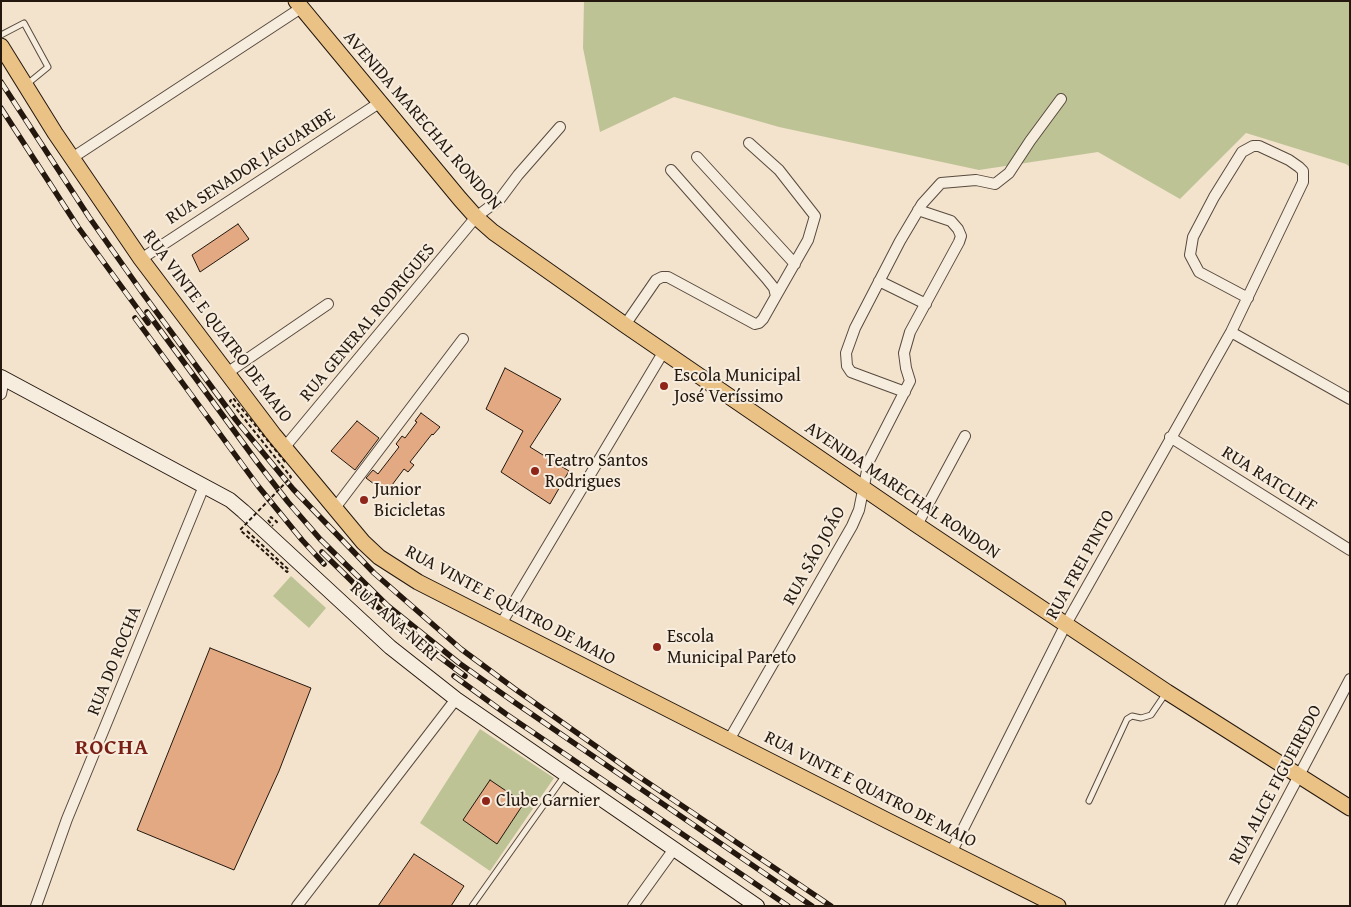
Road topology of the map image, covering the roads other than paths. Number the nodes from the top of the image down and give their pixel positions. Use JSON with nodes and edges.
{"nodes":[{"id":1,"x":298,"y":5,"type":"edge"},
{"id":2,"x":1,"y":35,"type":"edge"},
{"id":3,"x":1,"y":46,"type":"edge"},
{"id":4,"x":25,"y":86,"type":"junction"},
{"id":5,"x":1061,"y":99,"type":"dead end"},
{"id":6,"x":379,"y":102,"type":"junction"},
{"id":7,"x":560,"y":127,"type":"dead end"},
{"id":8,"x":749,"y":143,"type":"dead end"},
{"id":9,"x":72,"y":158,"type":"junction"},
{"id":10,"x":698,"y":158,"type":"dead end"},
{"id":11,"x":670,"y":170,"type":"dead end"},
{"id":12,"x":918,"y":210,"type":"junction"},
{"id":13,"x":476,"y":217,"type":"junction"},
{"id":14,"x":142,"y":258,"type":"junction"},
{"id":15,"x":794,"y":264,"type":"junction"},
{"id":16,"x":880,"y":281,"type":"junction"},
{"id":17,"x":776,"y":296,"type":"junction"},
{"id":18,"x":1248,"y":298,"type":"junction"},
{"id":19,"x":328,"y":304,"type":"dead end"},
{"id":20,"x":926,"y":304,"type":"junction"},
{"id":21,"x":625,"y":325,"type":"junction"},
{"id":22,"x":1231,"y":332,"type":"junction"},
{"id":23,"x":463,"y":338,"type":"dead end"},
{"id":24,"x":664,"y":352,"type":"junction"},
{"id":25,"x":227,"y":373,"type":"junction"},
{"id":26,"x":3,"y":378,"type":"edge"},
{"id":27,"x":904,"y":392,"type":"junction"},
{"id":28,"x":1,"y":394,"type":"edge"},
{"id":29,"x":1350,"y":399,"type":"edge"},
{"id":30,"x":965,"y":436,"type":"dead end"},
{"id":31,"x":1170,"y":437,"type":"junction"},
{"id":32,"x":284,"y":448,"type":"junction"},
{"id":33,"x":204,"y":486,"type":"junction"},
{"id":34,"x":864,"y":489,"type":"junction"},
{"id":35,"x":335,"y":508,"type":"junction"},
{"id":36,"x":917,"y":525,"type":"junction"},
{"id":37,"x":1350,"y":550,"type":"edge"},
{"id":38,"x":501,"y":624,"type":"junction"},
{"id":39,"x":1066,"y":624,"type":"junction"},
{"id":40,"x":1350,"y":679,"type":"edge"},
{"id":41,"x":1167,"y":692,"type":"junction"},
{"id":42,"x":456,"y":699,"type":"junction"},
{"id":43,"x":729,"y":740,"type":"junction"},
{"id":44,"x":566,"y":775,"type":"junction"},
{"id":45,"x":1300,"y":776,"type":"junction"},
{"id":46,"x":1089,"y":801,"type":"dead end"},
{"id":47,"x":1350,"y":808,"type":"edge"},
{"id":48,"x":674,"y":849,"type":"junction"},
{"id":49,"x":951,"y":853,"type":"junction"},
{"id":50,"x":756,"y":905,"type":"edge"},
{"id":51,"x":36,"y":906,"type":"edge"},
{"id":52,"x":297,"y":906,"type":"edge"},
{"id":53,"x":472,"y":906,"type":"edge"},
{"id":54,"x":633,"y":906,"type":"edge"},
{"id":55,"x":1058,"y":906,"type":"edge"},
{"id":56,"x":1230,"y":906,"type":"edge"}],
"edges":[{"from":1,"to":6,"type":"main road","name":"AVENIDA MARECHAL RONDON"},
{"from":1,"to":9,"type":"street"},
{"from":2,"to":4,"type":"lane"},
{"from":3,"to":4,"type":"main road","name":"RUA VINTE E QUATRO DE MAIO"},
{"from":4,"to":9,"type":"main road","name":"RUA VINTE E QUATRO DE MAIO"},
{"from":5,"to":12,"type":"street"},
{"from":6,"to":13,"type":"main road","name":"AVENIDA MARECHAL RONDON"},
{"from":6,"to":14,"type":"street","name":"RUA SENADOR JAGUARIBE"},
{"from":7,"to":13,"type":"street","name":"RUA GENERAL RODRIGUES"},
{"from":8,"to":15,"type":"street"},
{"from":9,"to":14,"type":"main road","name":"RUA VINTE E QUATRO DE MAIO"},
{"from":10,"to":15,"type":"street"},
{"from":11,"to":17,"type":"street"},
{"from":12,"to":16,"type":"street"},
{"from":12,"to":20,"type":"street"},
{"from":13,"to":21,"type":"main road","name":"AVENIDA MARECHAL RONDON"},
{"from":13,"to":32,"type":"street","name":"RUA GENERAL RODRIGUES"},
{"from":14,"to":25,"type":"main road","name":"RUA VINTE E QUATRO DE MAIO"},
{"from":15,"to":17,"type":"street"},
{"from":16,"to":20,"type":"street"},
{"from":16,"to":27,"type":"street"},
{"from":17,"to":21,"type":"street"},
{"from":18,"to":18,"type":"street","name":"RUA FREI PINTO"},
{"from":18,"to":22,"type":"street","name":"RUA FREI PINTO"},
{"from":19,"to":25,"type":"street"},
{"from":20,"to":27,"type":"street"},
{"from":21,"to":24,"type":"main road","name":"AVENIDA MARECHAL RONDON"},
{"from":22,"to":29,"type":"street"},
{"from":22,"to":31,"type":"street","name":"RUA FREI PINTO"},
{"from":23,"to":35,"type":"street"},
{"from":24,"to":34,"type":"main road","name":"AVENIDA MARECHAL RONDON"},
{"from":24,"to":38,"type":"street"},
{"from":25,"to":32,"type":"main road","name":"RUA VINTE E QUATRO DE MAIO"},
{"from":26,"to":28,"type":"street"},
{"from":26,"to":33,"type":"main road","name":"RUA ANA NERI"},
{"from":27,"to":34,"type":"street","name":"RUA SÃO JOÃO"},
{"from":30,"to":36,"type":"street"},
{"from":31,"to":37,"type":"street","name":"RUA RATCLIFF"},
{"from":31,"to":39,"type":"street","name":"RUA FREI PINTO"},
{"from":32,"to":35,"type":"main road","name":"RUA VINTE E QUATRO DE MAIO"},
{"from":33,"to":42,"type":"main road","name":"RUA ANA NERI"},
{"from":33,"to":51,"type":"street","name":"RUA DO ROCHA"},
{"from":34,"to":36,"type":"main road","name":"AVENIDA MARECHAL RONDON"},
{"from":34,"to":43,"type":"street","name":"RUA SÃO JOÃO"},
{"from":35,"to":38,"type":"main road","name":"RUA VINTE E QUATRO DE MAIO"},
{"from":36,"to":39,"type":"main road","name":"AVENIDA MARECHAL RONDON"},
{"from":38,"to":43,"type":"main road","name":"RUA VINTE E QUATRO DE MAIO"},
{"from":39,"to":41,"type":"main road","name":"AVENIDA MARECHAL RONDON"},
{"from":39,"to":49,"type":"street","name":"RUA FREI PINTO"},
{"from":40,"to":45,"type":"street","name":"RUA ALICE FIGUEIREDO"},
{"from":41,"to":45,"type":"main road","name":"AVENIDA MARECHAL RONDON"},
{"from":41,"to":46,"type":"lane"},
{"from":42,"to":44,"type":"main road","name":"RUA ANA NERI"},
{"from":42,"to":52,"type":"street"},
{"from":43,"to":49,"type":"main road","name":"RUA VINTE E QUATRO DE MAIO"},
{"from":44,"to":48,"type":"main road","name":"RUA ANA NERI"},
{"from":44,"to":53,"type":"lane"},
{"from":45,"to":47,"type":"main road","name":"AVENIDA MARECHAL RONDON"},
{"from":45,"to":56,"type":"street","name":"RUA ALICE FIGUEIREDO"},
{"from":48,"to":50,"type":"main road","name":"RUA ANA NERI"},
{"from":48,"to":54,"type":"street"},
{"from":49,"to":55,"type":"main road","name":"RUA VINTE E QUATRO DE MAIO"}]}
